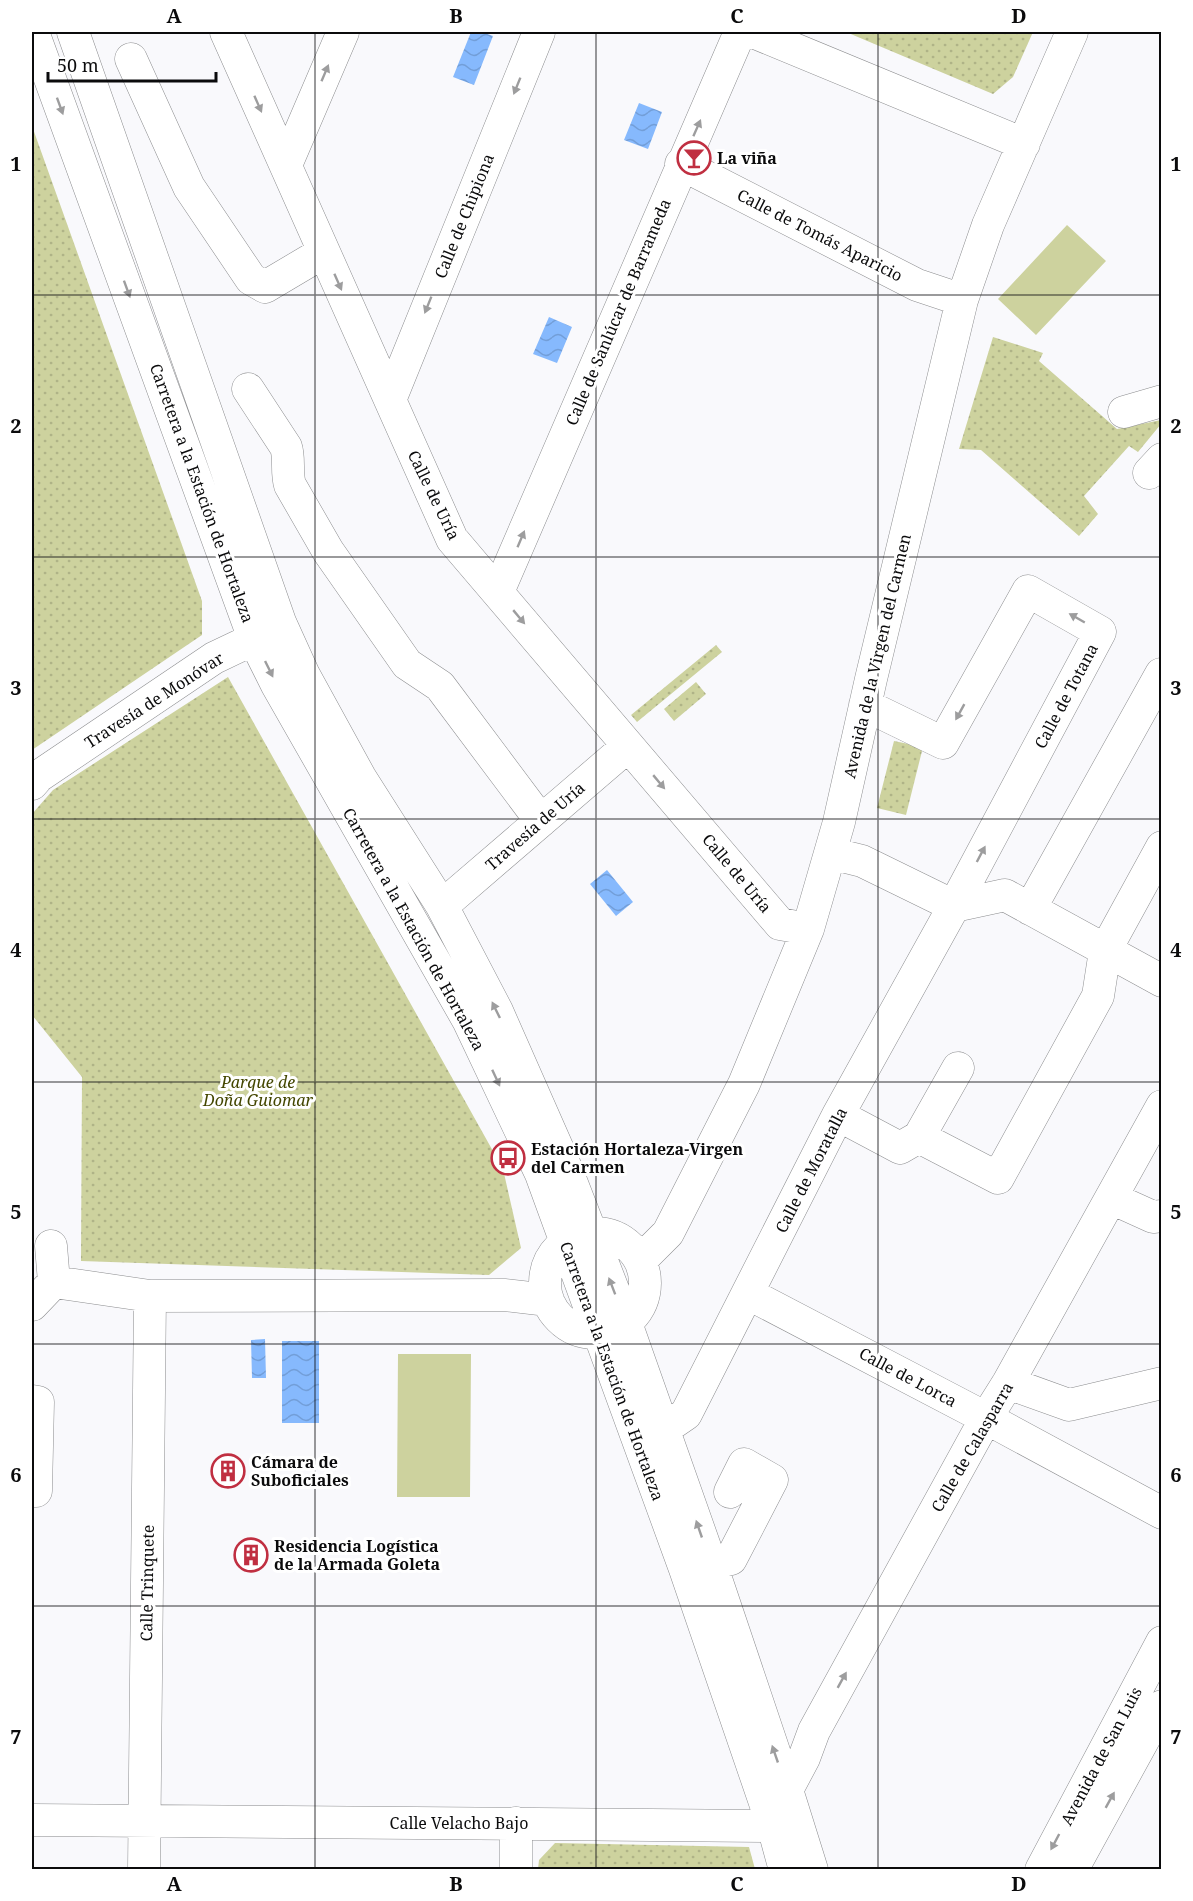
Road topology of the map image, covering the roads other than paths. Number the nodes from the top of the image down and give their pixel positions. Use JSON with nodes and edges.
{"nodes":[{"id":1,"x":33,"y":32,"type":"edge"},
{"id":2,"x":73,"y":32,"type":"edge"},
{"id":3,"x":226,"y":32,"type":"edge"},
{"id":4,"x":343,"y":32,"type":"edge"},
{"id":5,"x":539,"y":32,"type":"edge"},
{"id":6,"x":740,"y":32,"type":"edge"},
{"id":7,"x":753,"y":32,"type":"edge"},
{"id":8,"x":1072,"y":32,"type":"edge"},
{"id":9,"x":131,"y":59,"type":"dead end"},
{"id":10,"x":1024,"y":144,"type":"junction"},
{"id":11,"x":681,"y":164,"type":"junction"},
{"id":12,"x":285,"y":165,"type":"junction"},
{"id":13,"x":324,"y":252,"type":"junction"},
{"id":14,"x":962,"y":300,"type":"junction"},
{"id":15,"x":248,"y":389,"type":"dead end"},
{"id":16,"x":390,"y":400,"type":"junction"},
{"id":17,"x":1161,"y":401,"type":"edge"},
{"id":18,"x":1124,"y":412,"type":"dead end"},
{"id":19,"x":498,"y":592,"type":"junction"},
{"id":20,"x":267,"y":630,"type":"junction"},
{"id":21,"x":1161,"y":674,"type":"edge"},
{"id":22,"x":865,"y":705,"type":"junction"},
{"id":23,"x":628,"y":746,"type":"junction"},
{"id":24,"x":32,"y":784,"type":"edge"},
{"id":25,"x":541,"y":821,"type":"junction"},
{"id":26,"x":1161,"y":847,"type":"edge"},
{"id":27,"x":830,"y":854,"type":"junction"},
{"id":28,"x":442,"y":906,"type":"junction"},
{"id":29,"x":954,"y":906,"type":"junction"},
{"id":30,"x":1030,"y":909,"type":"junction"},
{"id":31,"x":808,"y":929,"type":"junction"},
{"id":32,"x":1105,"y":951,"type":"junction"},
{"id":33,"x":1159,"y":975,"type":"edge"},
{"id":34,"x":958,"y":1068,"type":"dead end"},
{"id":35,"x":1161,"y":1106,"type":"edge"},
{"id":36,"x":838,"y":1115,"type":"junction"},
{"id":37,"x":919,"y":1137,"type":"junction"},
{"id":38,"x":1111,"y":1198,"type":"junction"},
{"id":39,"x":1161,"y":1216,"type":"edge"},
{"id":40,"x":578,"y":1238,"type":"junction"},
{"id":41,"x":51,"y":1246,"type":"dead end"},
{"id":42,"x":640,"y":1261,"type":"junction"},
{"id":43,"x":54,"y":1282,"type":"junction"},
{"id":44,"x":748,"y":1294,"type":"junction"},
{"id":45,"x":150,"y":1296,"type":"junction"},
{"id":46,"x":548,"y":1300,"type":"junction"},
{"id":47,"x":32,"y":1305,"type":"edge"},
{"id":48,"x":612,"y":1328,"type":"junction"},
{"id":49,"x":1008,"y":1383,"type":"junction"},
{"id":50,"x":1161,"y":1383,"type":"edge"},
{"id":51,"x":32,"y":1401,"type":"edge"},
{"id":52,"x":986,"y":1418,"type":"junction"},
{"id":53,"x":664,"y":1429,"type":"junction"},
{"id":54,"x":32,"y":1491,"type":"edge"},
{"id":55,"x":730,"y":1492,"type":"dead end"},
{"id":56,"x":1161,"y":1513,"type":"edge"},
{"id":57,"x":711,"y":1564,"type":"junction"},
{"id":58,"x":1161,"y":1642,"type":"edge"},
{"id":59,"x":1161,"y":1706,"type":"edge"},
{"id":60,"x":787,"y":1790,"type":"junction"},
{"id":61,"x":32,"y":1820,"type":"edge"},
{"id":62,"x":144,"y":1822,"type":"junction"},
{"id":63,"x":516,"y":1823,"type":"junction"},
{"id":64,"x":773,"y":1826,"type":"junction"},
{"id":65,"x":144,"y":1869,"type":"edge"},
{"id":66,"x":516,"y":1869,"type":"edge"},
{"id":67,"x":785,"y":1869,"type":"edge"},
{"id":68,"x":812,"y":1869,"type":"edge"},
{"id":69,"x":1041,"y":1869,"type":"edge"},
{"id":70,"x":1072,"y":1869,"type":"edge"}],
"edges":[{"from":1,"to":20,"type":"street","name":"Carretera a la Estación de Hortaleza","one_way":true},
{"from":2,"to":20,"type":"street","name":"Carretera a la Estación de Hortaleza"},
{"from":3,"to":12,"type":"street","name":"Calle de Uría","one_way":true},
{"from":12,"to":4,"type":"street","one_way":true},
{"from":5,"to":16,"type":"street","name":"Calle de Chipiona","one_way":true},
{"from":11,"to":6,"type":"street","name":"Calle de Sanlúcar de Barrameda","one_way":true},
{"from":7,"to":10,"type":"street"},
{"from":8,"to":10,"type":"street","name":"Avenida de la Virgen del Carmen"},
{"from":9,"to":13,"type":"street"},
{"from":10,"to":14,"type":"street","name":"Avenida de la Virgen del Carmen"},
{"from":11,"to":14,"type":"street","name":"Calle de Tomás Aparicio"},
{"from":19,"to":11,"type":"street","name":"Calle de Sanlúcar de Barrameda","one_way":true},
{"from":12,"to":13,"type":"street","name":"Calle de Uría"},
{"from":13,"to":16,"type":"street","name":"Calle de Uría","one_way":true},
{"from":14,"to":22,"type":"street","name":"Avenida de la Virgen del Carmen"},
{"from":15,"to":25,"type":"street"},
{"from":16,"to":19,"type":"street","name":"Calle de Uría"},
{"from":17,"to":18,"type":"street"},
{"from":19,"to":23,"type":"street","name":"Calle de Uría","one_way":true},
{"from":20,"to":24,"type":"street","name":"Travesía de Monóvar"},
{"from":20,"to":28,"type":"street","name":"Carretera a la Estación de Hortaleza"},
{"from":20,"to":40,"type":"street","name":"Carretera a la Estación de Hortaleza","one_way":true},
{"from":21,"to":30,"type":"street"},
{"from":22,"to":27,"type":"street","name":"Avenida de la Virgen del Carmen"},
{"from":29,"to":22,"type":"street","name":"Calle de Totana","one_way":true},
{"from":23,"to":25,"type":"street","name":"Travesía de Uría"},
{"from":23,"to":31,"type":"street","name":"Calle de Uría","one_way":true},
{"from":25,"to":28,"type":"street","name":"Travesía de Uría"},
{"from":26,"to":32,"type":"street"},
{"from":27,"to":29,"type":"street"},
{"from":27,"to":31,"type":"street","name":"Avenida de la Virgen del Carmen"},
{"from":40,"to":28,"type":"street","name":"Carretera a la Estación de Hortaleza","one_way":true},
{"from":29,"to":30,"type":"street"},
{"from":29,"to":36,"type":"street","name":"Calle de Moratalla"},
{"from":30,"to":32,"type":"street"},
{"from":31,"to":42,"type":"street","name":"Avenida de la Virgen del Carmen"},
{"from":32,"to":33,"type":"street"},
{"from":32,"to":37,"type":"street"},
{"from":34,"to":37,"type":"street"},
{"from":35,"to":38,"type":"street","name":"Calle de Calasparra"},
{"from":36,"to":37,"type":"street"},
{"from":36,"to":44,"type":"street","name":"Calle de Moratalla"},
{"from":38,"to":39,"type":"street"},
{"from":38,"to":49,"type":"street","name":"Calle de Calasparra"},
{"from":40,"to":42,"type":"street"},
{"from":40,"to":46,"type":"street"},
{"from":40,"to":48,"type":"street","name":"Carretera a la Estación de Hortaleza"},
{"from":41,"to":43,"type":"street"},
{"from":42,"to":48,"type":"street"},
{"from":43,"to":45,"type":"street"},
{"from":43,"to":47,"type":"street"},
{"from":44,"to":52,"type":"street","name":"Calle de Lorca"},
{"from":44,"to":53,"type":"street","name":"Calle de Moratalla"},
{"from":45,"to":46,"type":"street"},
{"from":45,"to":62,"type":"street","name":"Calle Trinquete"},
{"from":46,"to":48,"type":"street"},
{"from":48,"to":53,"type":"street","name":"Carretera a la Estación de Hortaleza"},
{"from":48,"to":64,"type":"street","name":"Carretera a la Estación de Hortaleza"},
{"from":49,"to":50,"type":"street"},
{"from":49,"to":52,"type":"street","name":"Calle de Calasparra"},
{"from":51,"to":54,"type":"street"},
{"from":52,"to":56,"type":"street","name":"Calle de Lorca"},
{"from":60,"to":52,"type":"street","name":"Calle de Calasparra","one_way":true},
{"from":57,"to":53,"type":"street","name":"Carretera a la Estación de Hortaleza","one_way":true},
{"from":55,"to":57,"type":"street"},
{"from":60,"to":57,"type":"street","name":"Carretera a la Estación de Hortaleza","one_way":true},
{"from":58,"to":69,"type":"street","name":"Avenida de San Luis","one_way":true},
{"from":70,"to":59,"type":"street","name":"Avenida de San Luis","one_way":true},
{"from":60,"to":68,"type":"street","name":"Carretera a la Estación de Hortaleza"},
{"from":61,"to":62,"type":"street","name":"Calle Velacho Bajo"},
{"from":62,"to":63,"type":"street","name":"Calle Velacho Bajo"},
{"from":62,"to":65,"type":"street","name":"Calle Trinquete"},
{"from":63,"to":64,"type":"street","name":"Calle Velacho Bajo"},
{"from":63,"to":66,"type":"street"},
{"from":64,"to":67,"type":"street","name":"Carretera a la Estación de Hortaleza"}]}
